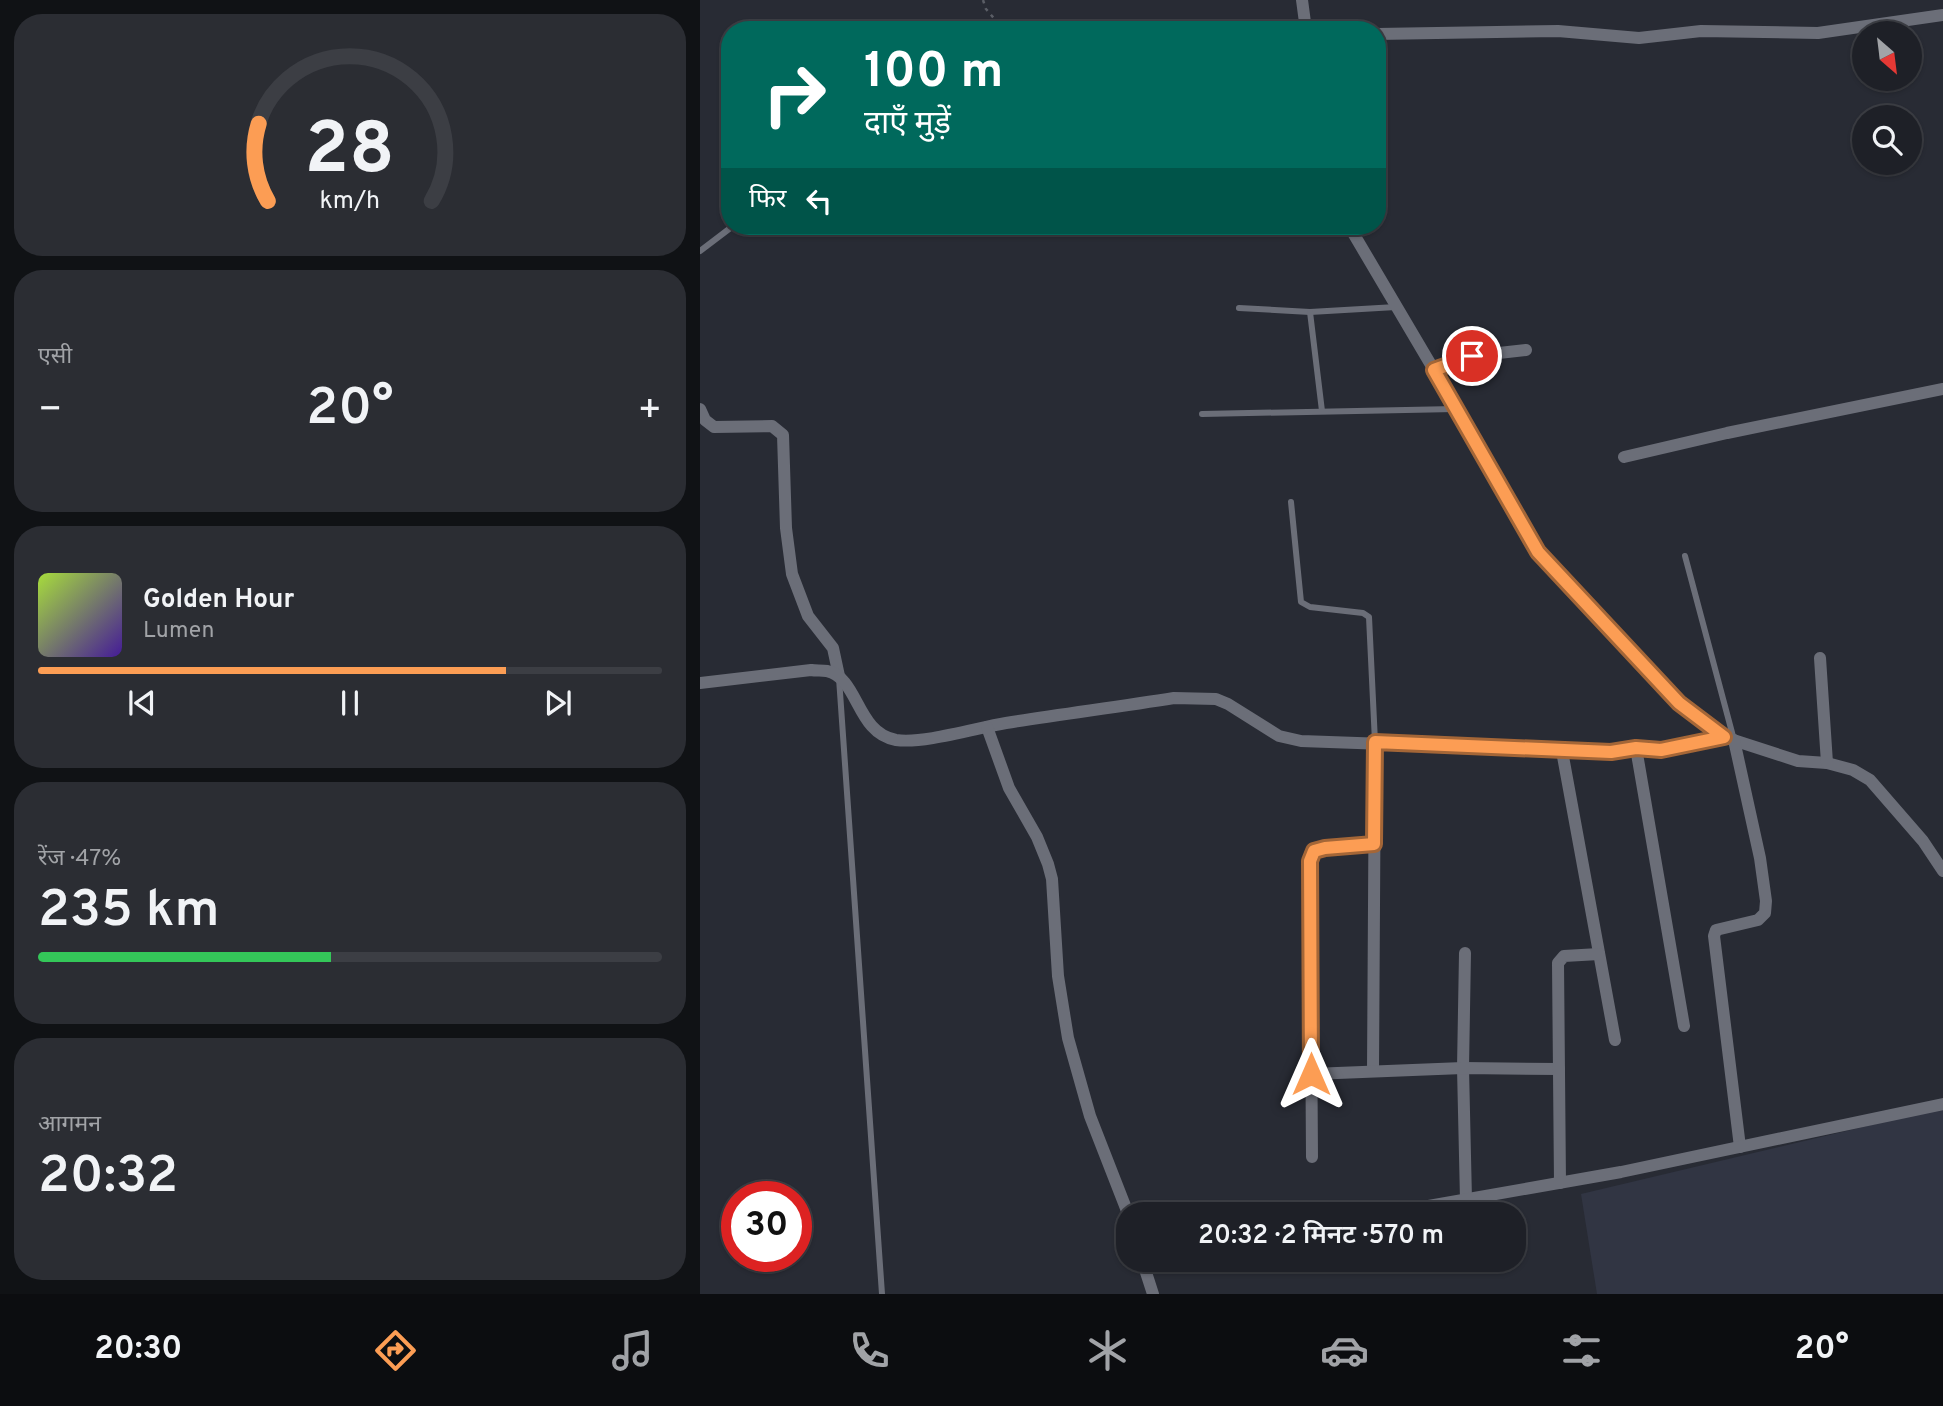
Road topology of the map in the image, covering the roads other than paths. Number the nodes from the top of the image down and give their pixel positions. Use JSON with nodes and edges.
{"nodes":[{"id":1,"x":1302,"y":0,"type":"edge"},
{"id":2,"x":1943,"y":15,"type":"edge"},
{"id":3,"x":1305,"y":21,"type":"edge"},
{"id":4,"x":1386,"y":34,"type":"edge"},
{"id":5,"x":721,"y":235,"type":"edge"},
{"id":6,"x":1354,"y":235,"type":"edge"},
{"id":7,"x":700,"y":251,"type":"edge"},
{"id":8,"x":1396,"y":307,"type":"junction"},
{"id":9,"x":1239,"y":308,"type":"dead end"},
{"id":10,"x":1310,"y":312,"type":"junction"},
{"id":11,"x":1526,"y":351,"type":"dead end"},
{"id":12,"x":1434,"y":370,"type":"junction"},
{"id":13,"x":1943,"y":389,"type":"edge"},
{"id":14,"x":700,"y":409,"type":"edge"},
{"id":15,"x":1455,"y":409,"type":"junction"},
{"id":16,"x":1322,"y":411,"type":"junction"},
{"id":17,"x":1202,"y":414,"type":"dead end"},
{"id":18,"x":1624,"y":457,"type":"dead end"},
{"id":19,"x":1291,"y":502,"type":"dead end"},
{"id":20,"x":1685,"y":556,"type":"dead end"},
{"id":21,"x":1820,"y":658,"type":"dead end"},
{"id":22,"x":839,"y":676,"type":"junction"},
{"id":23,"x":700,"y":682,"type":"edge"},
{"id":24,"x":987,"y":727,"type":"junction"},
{"id":25,"x":1729,"y":738,"type":"junction"},
{"id":26,"x":1375,"y":742,"type":"junction"},
{"id":27,"x":1636,"y":748,"type":"junction"},
{"id":28,"x":1562,"y":751,"type":"junction"},
{"id":29,"x":1826,"y":763,"type":"junction"},
{"id":30,"x":1374,"y":844,"type":"junction"},
{"id":31,"x":1943,"y":871,"type":"edge"},
{"id":32,"x":1465,"y":953,"type":"dead end"},
{"id":33,"x":1599,"y":954,"type":"junction"},
{"id":34,"x":1684,"y":1026,"type":"dead end"},
{"id":35,"x":1615,"y":1040,"type":"dead end"},
{"id":36,"x":1463,"y":1068,"type":"junction"},
{"id":37,"x":1559,"y":1069,"type":"junction"},
{"id":38,"x":1373,"y":1071,"type":"junction"},
{"id":39,"x":1311,"y":1074,"type":"junction"},
{"id":40,"x":1943,"y":1104,"type":"edge"},
{"id":41,"x":1740,"y":1147,"type":"junction"},
{"id":42,"x":1312,"y":1157,"type":"dead end"},
{"id":43,"x":1560,"y":1183,"type":"junction"},
{"id":44,"x":1466,"y":1200,"type":"junction"},
{"id":45,"x":1124,"y":1202,"type":"edge"},
{"id":46,"x":1454,"y":1202,"type":"edge"},
{"id":47,"x":1146,"y":1272,"type":"edge"},
{"id":48,"x":882,"y":1294,"type":"edge"},
{"id":49,"x":1153,"y":1294,"type":"edge"}],
"edges":[{"from":1,"to":3,"type":"street"},
{"from":2,"to":4,"type":"street"},
{"from":5,"to":7,"type":"lane"},
{"from":6,"to":8,"type":"street"},
{"from":8,"to":10,"type":"lane"},
{"from":8,"to":12,"type":"street"},
{"from":9,"to":10,"type":"lane"},
{"from":10,"to":16,"type":"lane"},
{"from":11,"to":12,"type":"street"},
{"from":12,"to":15,"type":"street"},
{"from":13,"to":18,"type":"street"},
{"from":14,"to":22,"type":"street"},
{"from":15,"to":16,"type":"lane"},
{"from":15,"to":25,"type":"street"},
{"from":16,"to":17,"type":"lane"},
{"from":19,"to":26,"type":"lane"},
{"from":20,"to":25,"type":"lane"},
{"from":21,"to":29,"type":"street"},
{"from":22,"to":23,"type":"street"},
{"from":22,"to":24,"type":"street"},
{"from":22,"to":48,"type":"lane"},
{"from":24,"to":26,"type":"street"},
{"from":24,"to":45,"type":"street"},
{"from":25,"to":27,"type":"street"},
{"from":25,"to":29,"type":"street"},
{"from":25,"to":41,"type":"street"},
{"from":26,"to":28,"type":"street"},
{"from":26,"to":30,"type":"street"},
{"from":27,"to":28,"type":"street"},
{"from":27,"to":34,"type":"street"},
{"from":28,"to":33,"type":"street"},
{"from":29,"to":31,"type":"street"},
{"from":30,"to":38,"type":"street"},
{"from":30,"to":39,"type":"street"},
{"from":32,"to":36,"type":"street"},
{"from":33,"to":35,"type":"street"},
{"from":33,"to":37,"type":"street"},
{"from":36,"to":37,"type":"street"},
{"from":36,"to":38,"type":"street"},
{"from":36,"to":44,"type":"street"},
{"from":37,"to":43,"type":"street"},
{"from":38,"to":39,"type":"street"},
{"from":39,"to":42,"type":"street"},
{"from":40,"to":41,"type":"street"},
{"from":41,"to":43,"type":"street"},
{"from":43,"to":44,"type":"street"},
{"from":44,"to":46,"type":"street"},
{"from":47,"to":49,"type":"street"}]}
